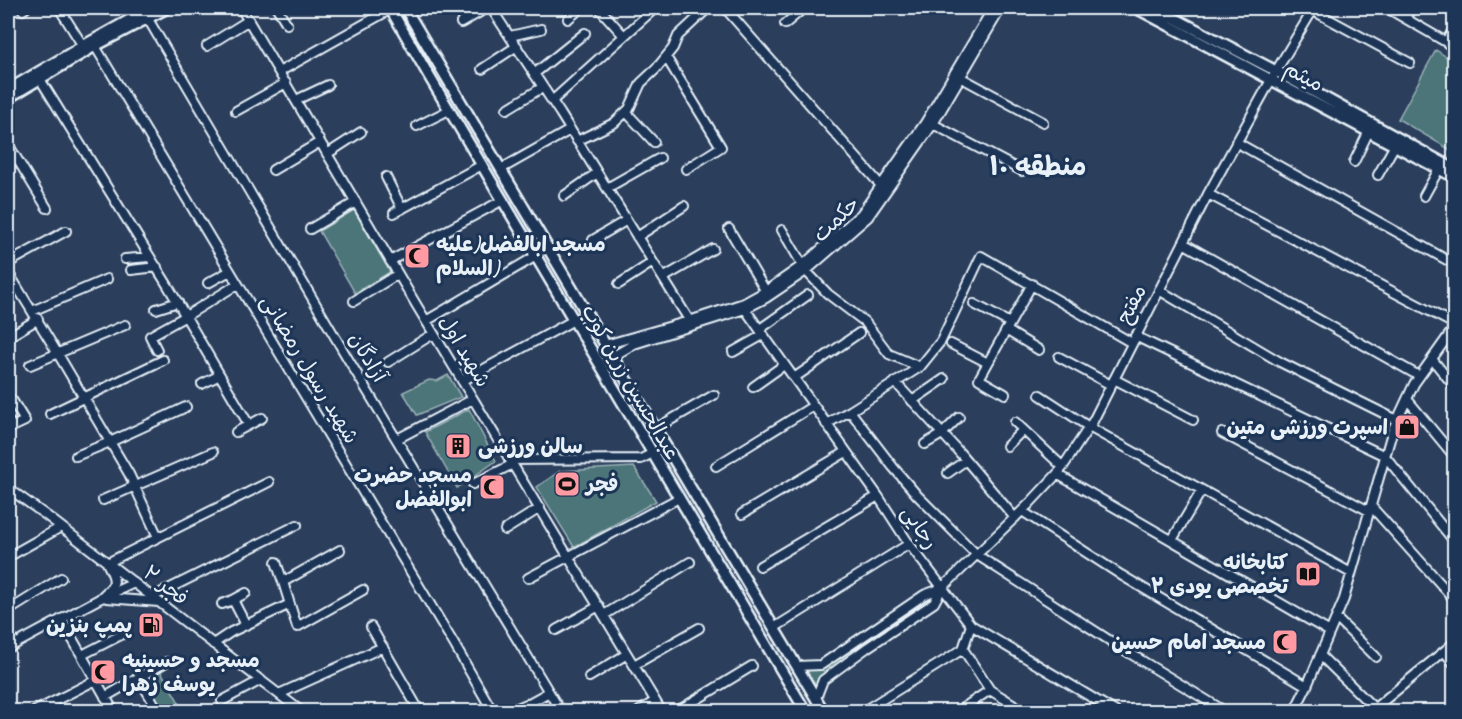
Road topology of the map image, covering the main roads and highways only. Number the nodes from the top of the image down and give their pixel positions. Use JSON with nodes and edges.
{"nodes":[{"id":1,"x":151,"y":8,"type":"edge"},
{"id":2,"x":168,"y":8,"type":"edge"},
{"id":3,"x":390,"y":8,"type":"edge"},
{"id":4,"x":405,"y":8,"type":"edge"},
{"id":5,"x":1136,"y":8,"type":"edge"},
{"id":6,"x":1158,"y":8,"type":"edge"},
{"id":7,"x":1274,"y":75,"type":"junction"},
{"id":8,"x":8,"y":90,"type":"edge"},
{"id":9,"x":8,"y":97,"type":"edge"},
{"id":10,"x":1455,"y":169,"type":"edge"},
{"id":11,"x":1455,"y":177,"type":"edge"},
{"id":12,"x":622,"y":374,"type":"junction"},
{"id":13,"x":608,"y":378,"type":"junction"},
{"id":14,"x":633,"y":392,"type":"junction"},
{"id":15,"x":619,"y":397,"type":"junction"},
{"id":16,"x":806,"y":711,"type":"edge"},
{"id":17,"x":824,"y":711,"type":"edge"}],
"edges":[{"from":1,"to":8,"type":"main road"},
{"from":2,"to":9,"type":"main road"},
{"from":3,"to":13,"type":"main road","name":"عبدالحسین زرین کوب"},
{"from":4,"to":12,"type":"main road","name":"عبدالحسین زرین کوب"},
{"from":5,"to":7,"type":"main road","name":"میثم"},
{"from":6,"to":7,"type":"main road","name":"میثم"},
{"from":7,"to":10,"type":"main road","name":"میثم"},
{"from":7,"to":11,"type":"main road","name":"میثم"},
{"from":12,"to":13,"type":"main road"},
{"from":12,"to":14,"type":"main road","name":"عبدالحسین زرین کوب"},
{"from":13,"to":15,"type":"main road","name":"عبدالحسین زرین کوب"},
{"from":14,"to":15,"type":"main road"},
{"from":14,"to":17,"type":"main road","name":"عبدالحسین زرین کوب"},
{"from":15,"to":16,"type":"main road","name":"عبدالحسین زرین کوب"}]}
